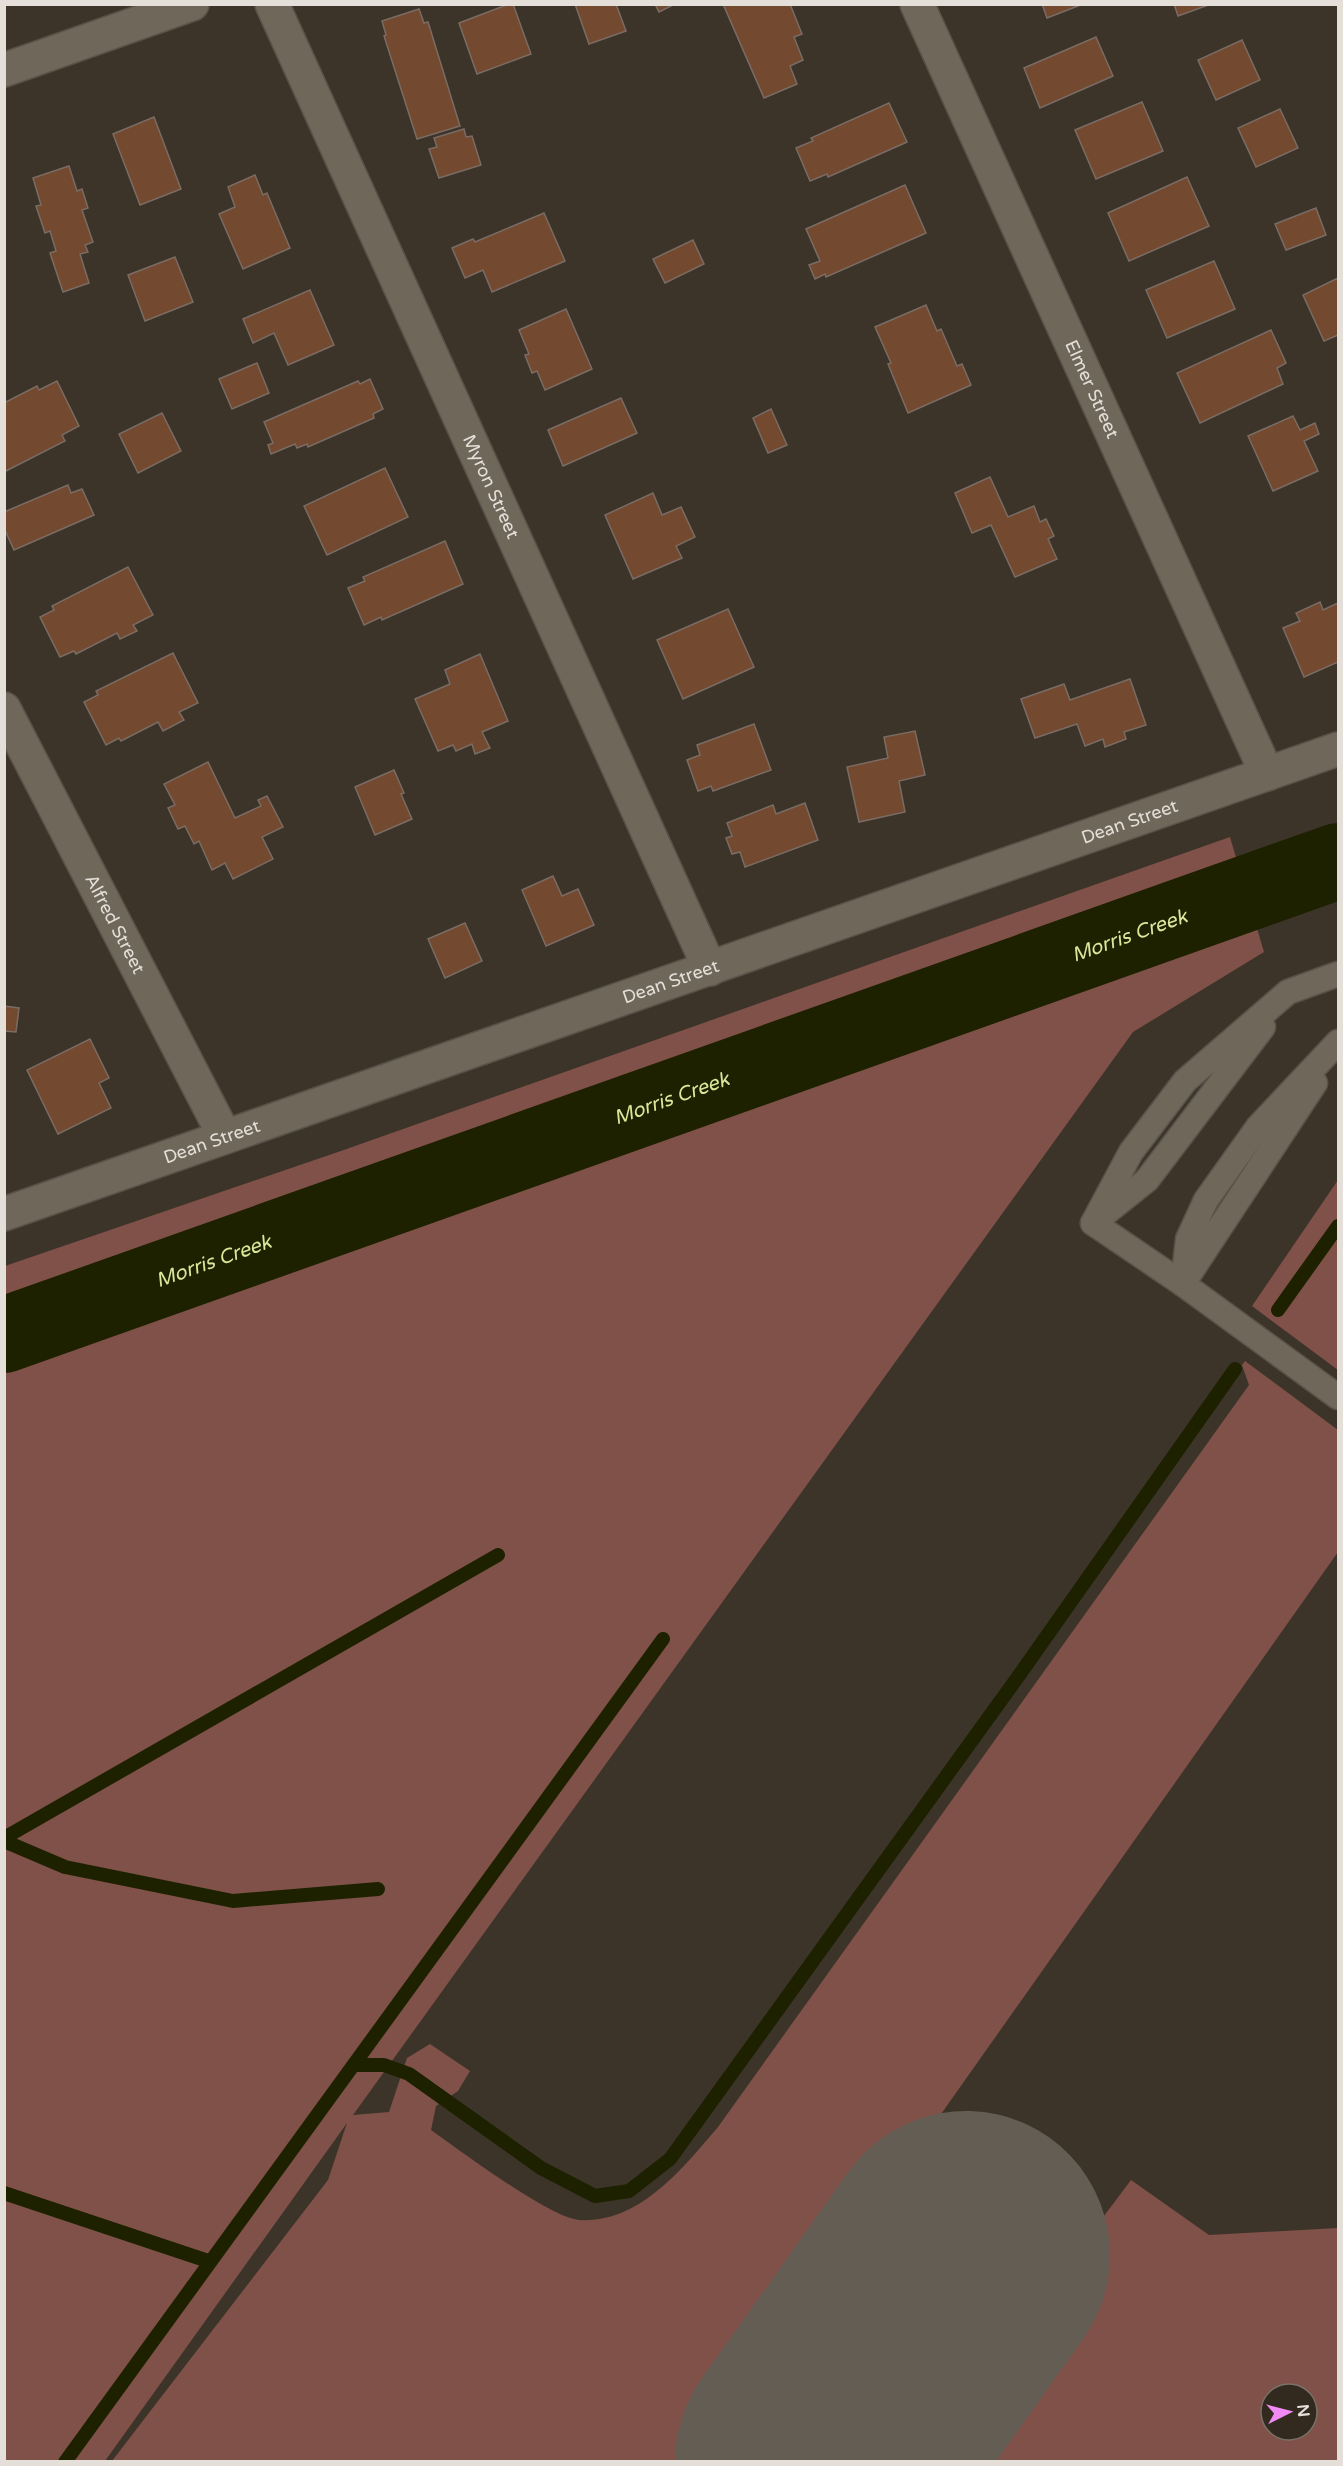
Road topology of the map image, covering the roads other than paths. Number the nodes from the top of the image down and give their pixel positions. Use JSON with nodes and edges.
{"nodes":[{"id":1,"x":192,"y":4,"type":"edge"},
{"id":2,"x":272,"y":4,"type":"edge"},
{"id":3,"x":917,"y":4,"type":"edge"},
{"id":4,"x":4,"y":70,"type":"edge"},
{"id":5,"x":4,"y":709,"type":"edge"},
{"id":6,"x":1338,"y":749,"type":"edge"},
{"id":7,"x":1267,"y":774,"type":"junction"},
{"id":8,"x":710,"y":969,"type":"junction"},
{"id":9,"x":1338,"y":974,"type":"edge"},
{"id":10,"x":1338,"y":1042,"type":"edge"},
{"id":11,"x":1338,"y":1047,"type":"edge"},
{"id":12,"x":225,"y":1137,"type":"junction"},
{"id":13,"x":4,"y":1214,"type":"edge"},
{"id":14,"x":1183,"y":1284,"type":"junction"},
{"id":15,"x":1338,"y":1397,"type":"edge"}],
"edges":[{"from":1,"to":4,"type":"street"},
{"from":2,"to":8,"type":"street","name":"Myron Street"},
{"from":3,"to":7,"type":"street","name":"Elmer Street"},
{"from":5,"to":12,"type":"street","name":"Alfred Street"},
{"from":6,"to":7,"type":"street","name":"Dean Street"},
{"from":7,"to":8,"type":"street","name":"Dean Street"},
{"from":8,"to":12,"type":"street","name":"Dean Street"},
{"from":9,"to":14,"type":"lane"},
{"from":10,"to":14,"type":"lane"},
{"from":11,"to":14,"type":"lane"},
{"from":12,"to":13,"type":"street","name":"Dean Street"},
{"from":14,"to":15,"type":"lane"}]}
